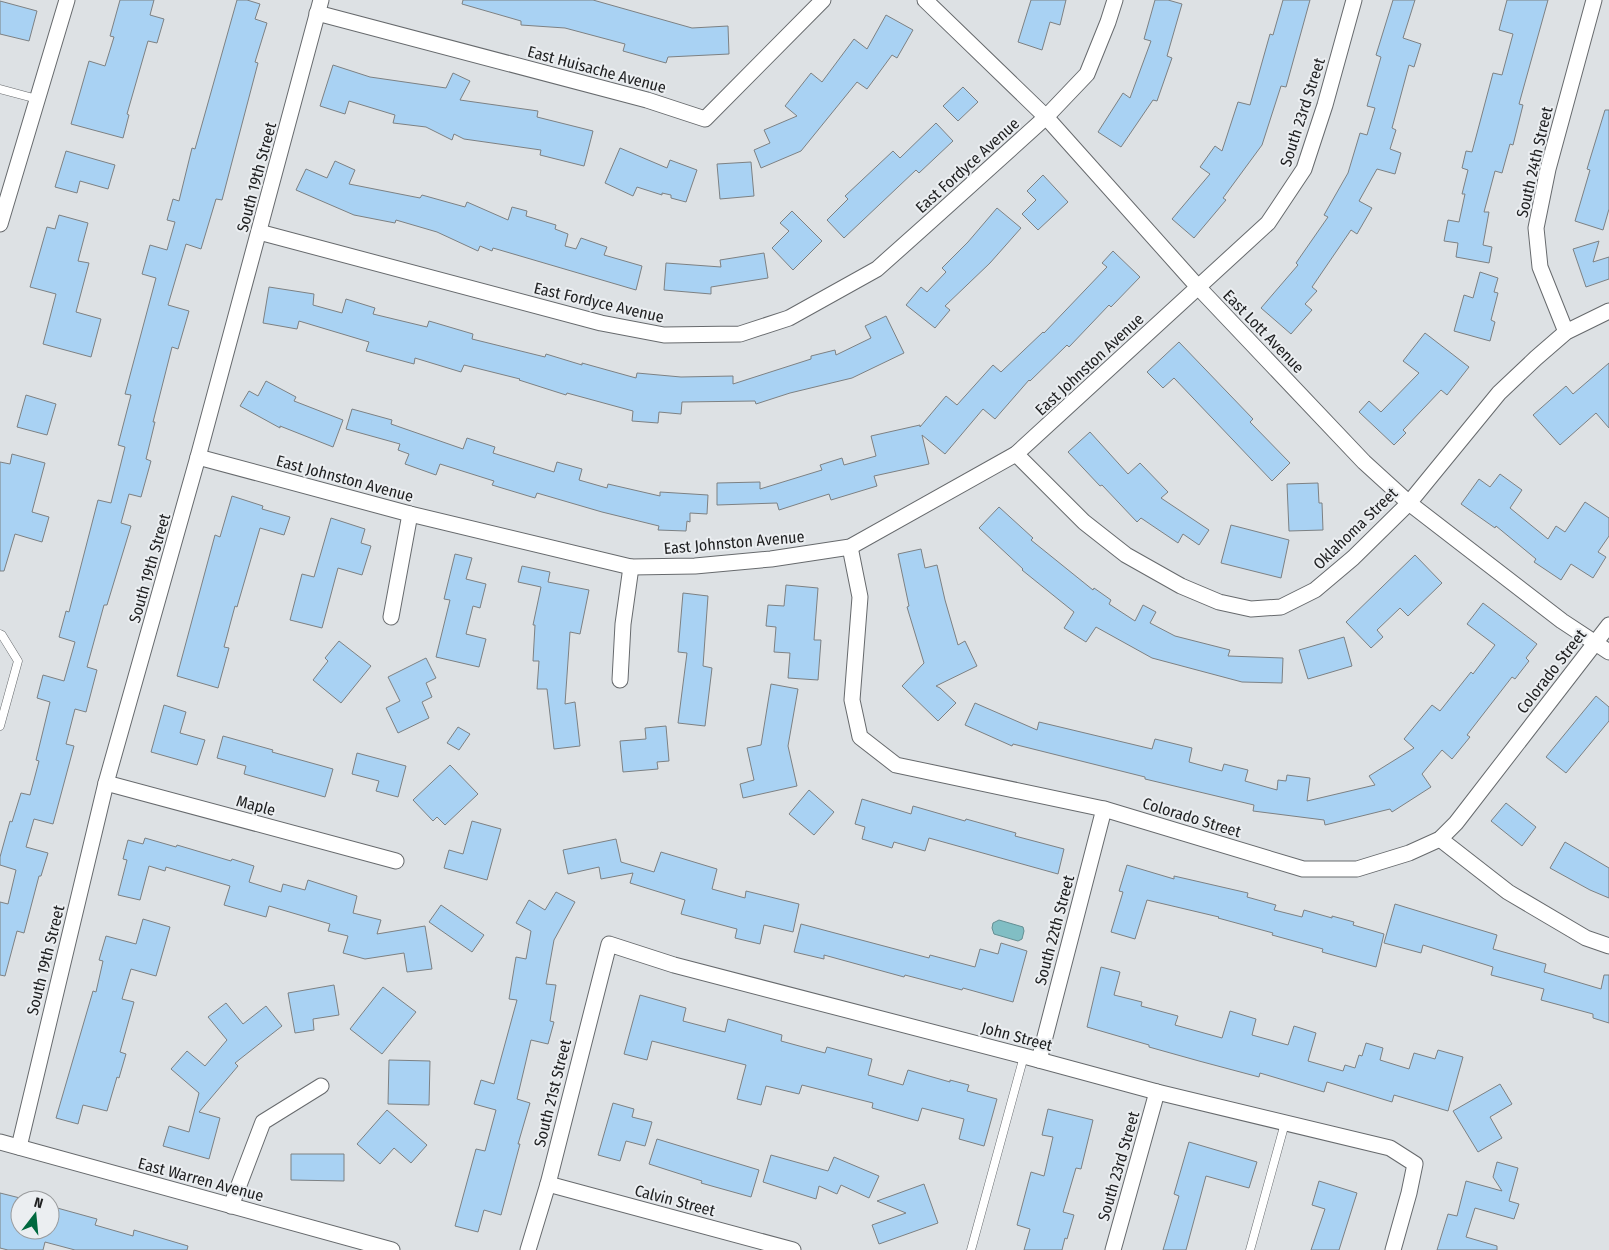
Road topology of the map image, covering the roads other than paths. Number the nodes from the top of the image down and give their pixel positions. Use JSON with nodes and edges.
{"nodes":[{"id":1,"x":67,"y":0,"type":"edge"},
{"id":2,"x":823,"y":0,"type":"edge"},
{"id":3,"x":925,"y":0,"type":"edge"},
{"id":4,"x":1114,"y":0,"type":"edge"},
{"id":5,"x":1354,"y":0,"type":"edge"},
{"id":6,"x":1594,"y":0,"type":"edge"},
{"id":7,"x":319,"y":6,"type":"edge"},
{"id":8,"x":0,"y":89,"type":"edge"},
{"id":9,"x":37,"y":99,"type":"junction"},
{"id":10,"x":1046,"y":117,"type":"junction"},
{"id":11,"x":0,"y":224,"type":"edge"},
{"id":12,"x":260,"y":232,"type":"junction"},
{"id":13,"x":1198,"y":287,"type":"junction"},
{"id":14,"x":1609,"y":311,"type":"edge"},
{"id":15,"x":1566,"y":332,"type":"junction"},
{"id":16,"x":1016,"y":454,"type":"junction"},
{"id":17,"x":198,"y":457,"type":"junction"},
{"id":18,"x":1408,"y":502,"type":"junction"},
{"id":19,"x":410,"y":514,"type":"junction"},
{"id":20,"x":850,"y":547,"type":"junction"},
{"id":21,"x":630,"y":567,"type":"junction"},
{"id":22,"x":391,"y":617,"type":"dead end"},
{"id":23,"x":1609,"y":625,"type":"edge"},
{"id":24,"x":0,"y":634,"type":"edge"},
{"id":25,"x":1595,"y":644,"type":"junction"},
{"id":26,"x":1609,"y":652,"type":"edge"},
{"id":27,"x":620,"y":680,"type":"dead end"},
{"id":28,"x":0,"y":726,"type":"edge"},
{"id":29,"x":106,"y":783,"type":"junction"},
{"id":30,"x":1104,"y":809,"type":"junction"},
{"id":31,"x":1440,"y":839,"type":"junction"},
{"id":32,"x":396,"y":861,"type":"dead end"},
{"id":33,"x":609,"y":944,"type":"joint"},
{"id":34,"x":1609,"y":946,"type":"edge"},
{"id":35,"x":1031,"y":1058,"type":"junction"},
{"id":36,"x":321,"y":1086,"type":"dead end"},
{"id":37,"x":1157,"y":1092,"type":"junction"},
{"id":38,"x":1285,"y":1123,"type":"junction"},
{"id":39,"x":0,"y":1142,"type":"edge"},
{"id":40,"x":18,"y":1147,"type":"junction"},
{"id":41,"x":548,"y":1184,"type":"junction"},
{"id":42,"x":231,"y":1206,"type":"junction"},
{"id":43,"x":392,"y":1250,"type":"edge"},
{"id":44,"x":528,"y":1250,"type":"edge"},
{"id":45,"x":794,"y":1250,"type":"edge"},
{"id":46,"x":971,"y":1250,"type":"edge"},
{"id":47,"x":1113,"y":1250,"type":"edge"},
{"id":48,"x":1250,"y":1250,"type":"edge"},
{"id":49,"x":1393,"y":1250,"type":"edge"}],
"edges":[{"from":1,"to":9,"type":"street"},
{"from":2,"to":7,"type":"street","name":"East Huisache Avenue"},
{"from":3,"to":10,"type":"street","name":"East Lott Avenue"},
{"from":4,"to":10,"type":"street","name":"East Fordyce Avenue"},
{"from":5,"to":13,"type":"street","name":"South 23rd Street"},
{"from":6,"to":15,"type":"street","name":"South 24th Street"},
{"from":7,"to":12,"type":"street","name":"South 19th Street"},
{"from":8,"to":9,"type":"lane"},
{"from":9,"to":11,"type":"street"},
{"from":10,"to":12,"type":"street","name":"East Fordyce Avenue"},
{"from":10,"to":13,"type":"street","name":"East Lott Avenue"},
{"from":12,"to":17,"type":"street","name":"South 19th Street"},
{"from":13,"to":16,"type":"street","name":"East Johnston Avenue"},
{"from":13,"to":18,"type":"street","name":"East Lott Avenue"},
{"from":14,"to":15,"type":"street","name":"Oklahoma Street"},
{"from":15,"to":18,"type":"street","name":"Oklahoma Street"},
{"from":16,"to":18,"type":"street","name":"Oklahoma Street"},
{"from":16,"to":20,"type":"street","name":"East Johnston Avenue"},
{"from":17,"to":19,"type":"street","name":"East Johnston Avenue"},
{"from":17,"to":29,"type":"street","name":"South 19th Street"},
{"from":18,"to":25,"type":"street","name":"East Lott Avenue"},
{"from":19,"to":21,"type":"street","name":"East Johnston Avenue"},
{"from":19,"to":22,"type":"street"},
{"from":20,"to":21,"type":"street","name":"East Johnston Avenue"},
{"from":20,"to":30,"type":"street","name":"Colorado Street"},
{"from":21,"to":27,"type":"street"},
{"from":23,"to":25,"type":"street","name":"Colorado Street"},
{"from":24,"to":28,"type":"lane"},
{"from":25,"to":26,"type":"street","name":"East Lott Avenue"},
{"from":25,"to":31,"type":"street","name":"Colorado Street"},
{"from":29,"to":32,"type":"street","name":"Maple"},
{"from":29,"to":40,"type":"street","name":"South 19th Street"},
{"from":30,"to":31,"type":"street","name":"Colorado Street"},
{"from":30,"to":35,"type":"street","name":"South 22th Street"},
{"from":31,"to":34,"type":"street"},
{"from":33,"to":35,"type":"street","name":"John Street"},
{"from":33,"to":41,"type":"street","name":"South 21st Street"},
{"from":35,"to":37,"type":"street","name":"John Street"},
{"from":35,"to":46,"type":"lane"},
{"from":36,"to":42,"type":"street"},
{"from":37,"to":38,"type":"street","name":"John Street"},
{"from":37,"to":47,"type":"street","name":"South 23rd Street"},
{"from":38,"to":48,"type":"lane"},
{"from":38,"to":49,"type":"street","name":"John Street"},
{"from":39,"to":40,"type":"street","name":"East Warren Avenue"},
{"from":40,"to":42,"type":"street","name":"East Warren Avenue"},
{"from":41,"to":44,"type":"street","name":"South 21st Street"},
{"from":41,"to":45,"type":"street","name":"Calvin Street"},
{"from":42,"to":43,"type":"street","name":"East Warren Avenue"}]}
